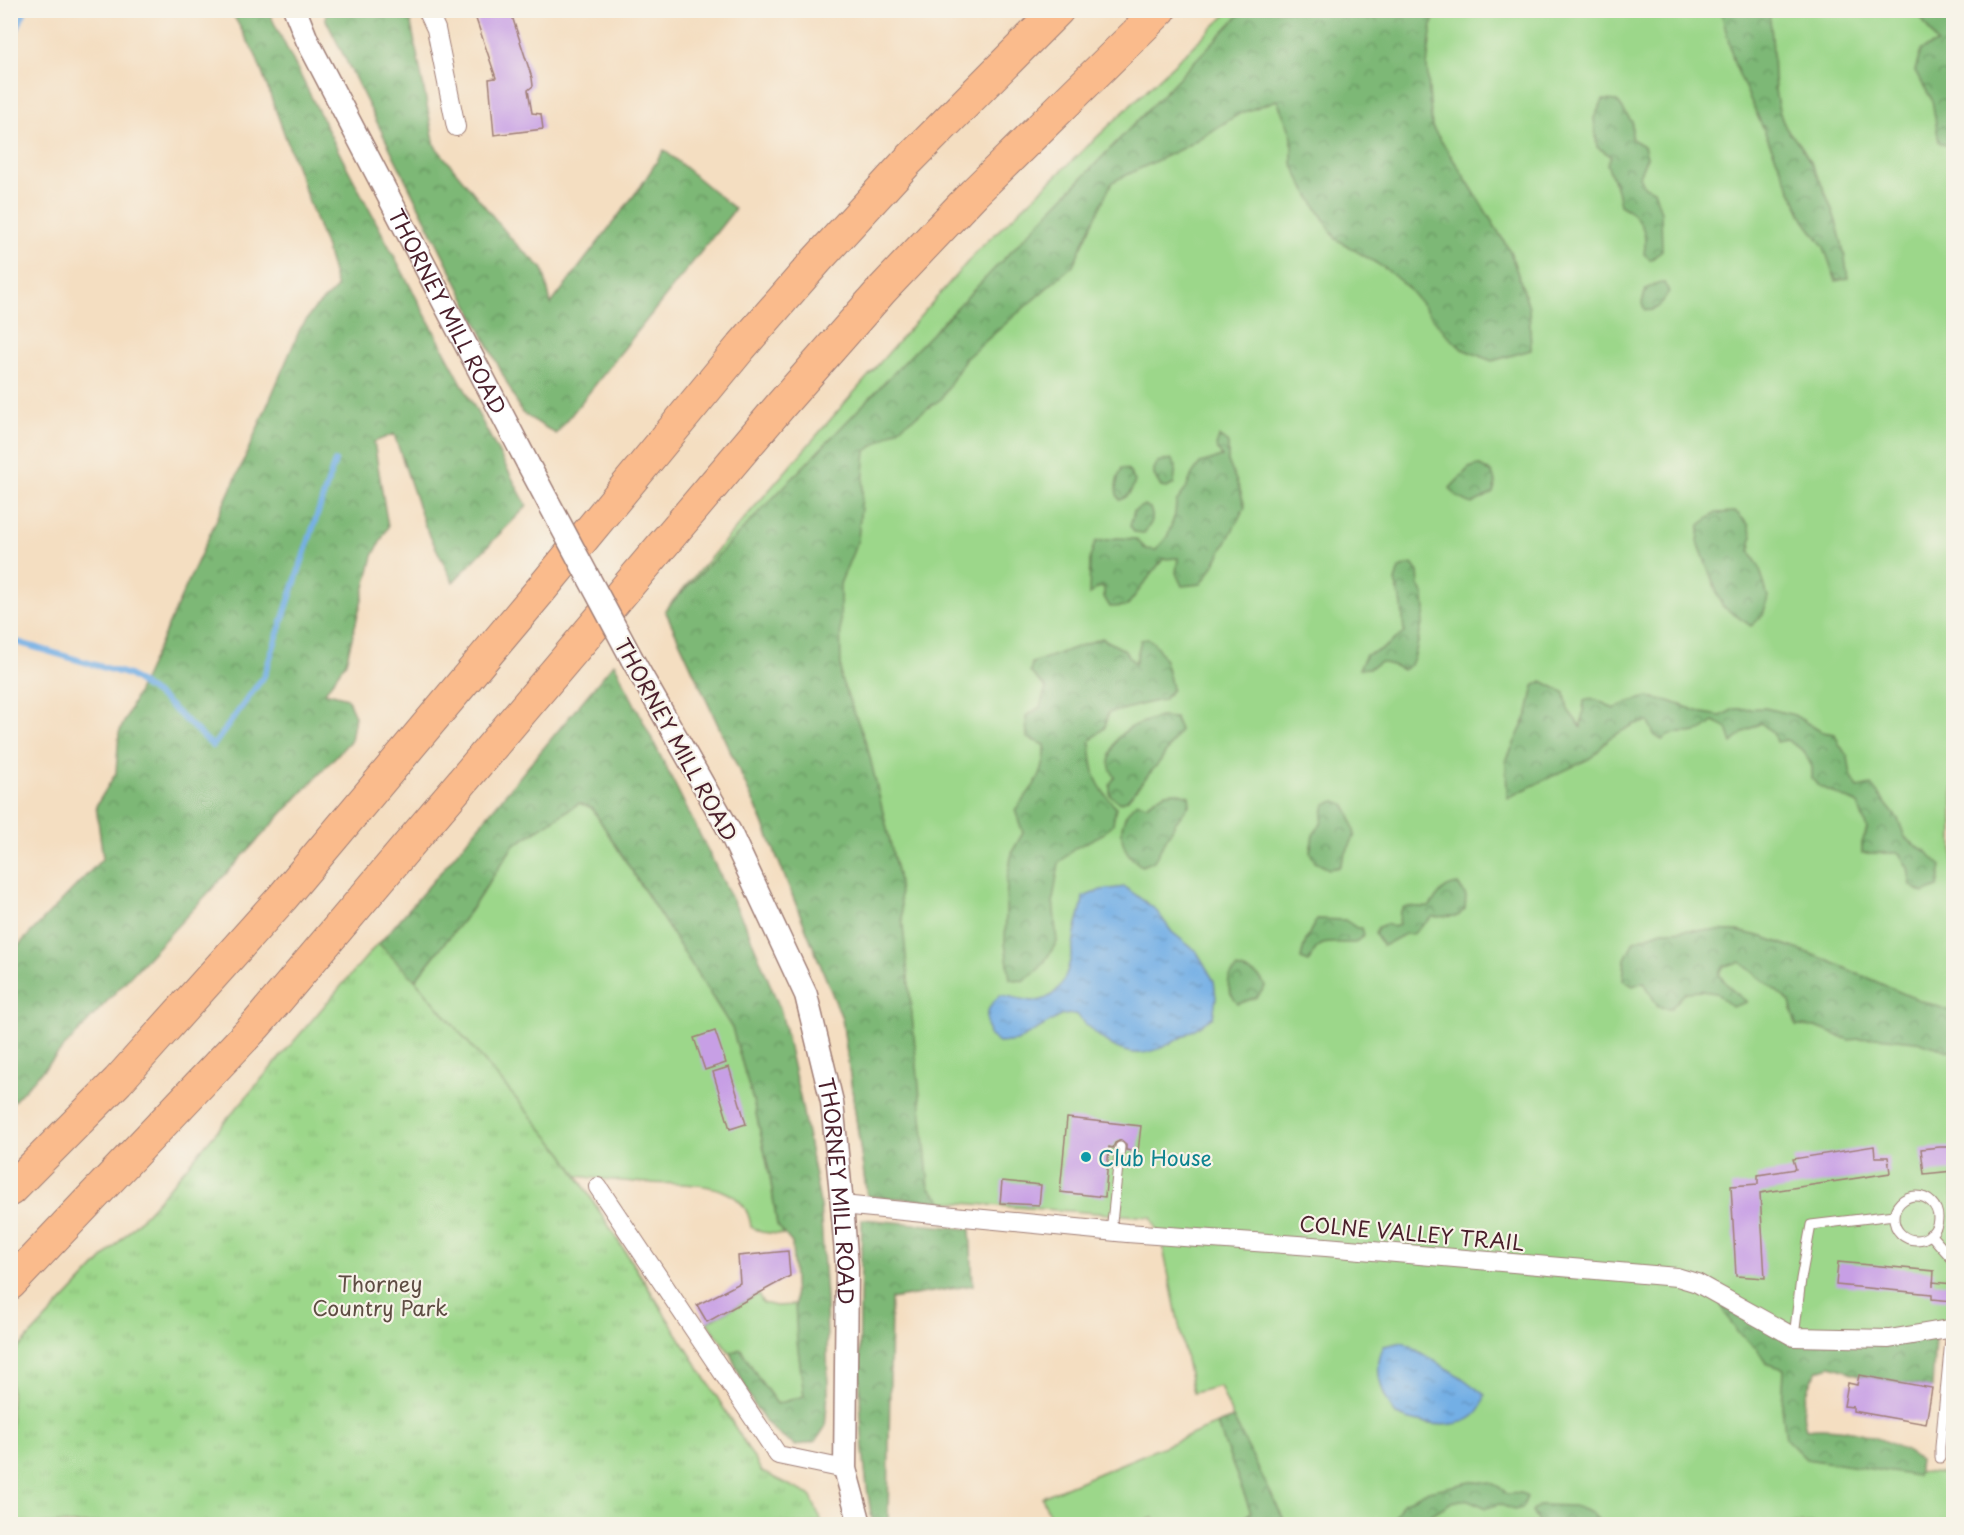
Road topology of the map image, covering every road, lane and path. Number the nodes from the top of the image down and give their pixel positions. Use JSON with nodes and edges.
{"nodes":[{"id":1,"x":296,"y":10,"type":"edge"},
{"id":2,"x":427,"y":10,"type":"edge"},
{"id":3,"x":1058,"y":10,"type":"edge"},
{"id":4,"x":1160,"y":10,"type":"edge"},
{"id":5,"x":456,"y":127,"type":"dead end"},
{"id":6,"x":1120,"y":1147,"type":"dead end"},
{"id":7,"x":598,"y":1187,"type":"dead end"},
{"id":8,"x":10,"y":1190,"type":"edge"},
{"id":9,"x":847,"y":1205,"type":"junction"},
{"id":10,"x":1894,"y":1215,"type":"junction"},
{"id":11,"x":1111,"y":1232,"type":"junction"},
{"id":12,"x":1930,"y":1234,"type":"junction"},
{"id":13,"x":1953,"y":1261,"type":"edge"},
{"id":14,"x":10,"y":1284,"type":"edge"},
{"id":15,"x":1952,"y":1329,"type":"edge"},
{"id":16,"x":1794,"y":1337,"type":"junction"},
{"id":17,"x":1940,"y":1458,"type":"dead end"},
{"id":18,"x":845,"y":1469,"type":"junction"},
{"id":19,"x":860,"y":1524,"type":"edge"}],
"edges":[{"from":1,"to":9,"type":"street","name":"THORNEY MILL ROAD","bridge":true},
{"from":2,"to":5,"type":"street"},
{"from":3,"to":8,"type":"highway"},
{"from":4,"to":14,"type":"highway"},
{"from":6,"to":11,"type":"lane"},
{"from":7,"to":18,"type":"street"},
{"from":9,"to":11,"type":"street","name":"COLNE VALLEY TRAIL"},
{"from":9,"to":18,"type":"street","name":"THORNEY MILL ROAD"},
{"from":10,"to":12,"type":"lane"},
{"from":10,"to":12,"type":"lane"},
{"from":10,"to":16,"type":"lane"},
{"from":11,"to":16,"type":"street","name":"COLNE VALLEY TRAIL"},
{"from":12,"to":13,"type":"lane"},
{"from":15,"to":16,"type":"street","name":"COLNE VALLEY TRAIL"},
{"from":15,"to":17,"type":"lane"},
{"from":18,"to":19,"type":"street","name":"THORNEY MILL ROAD"}]}
